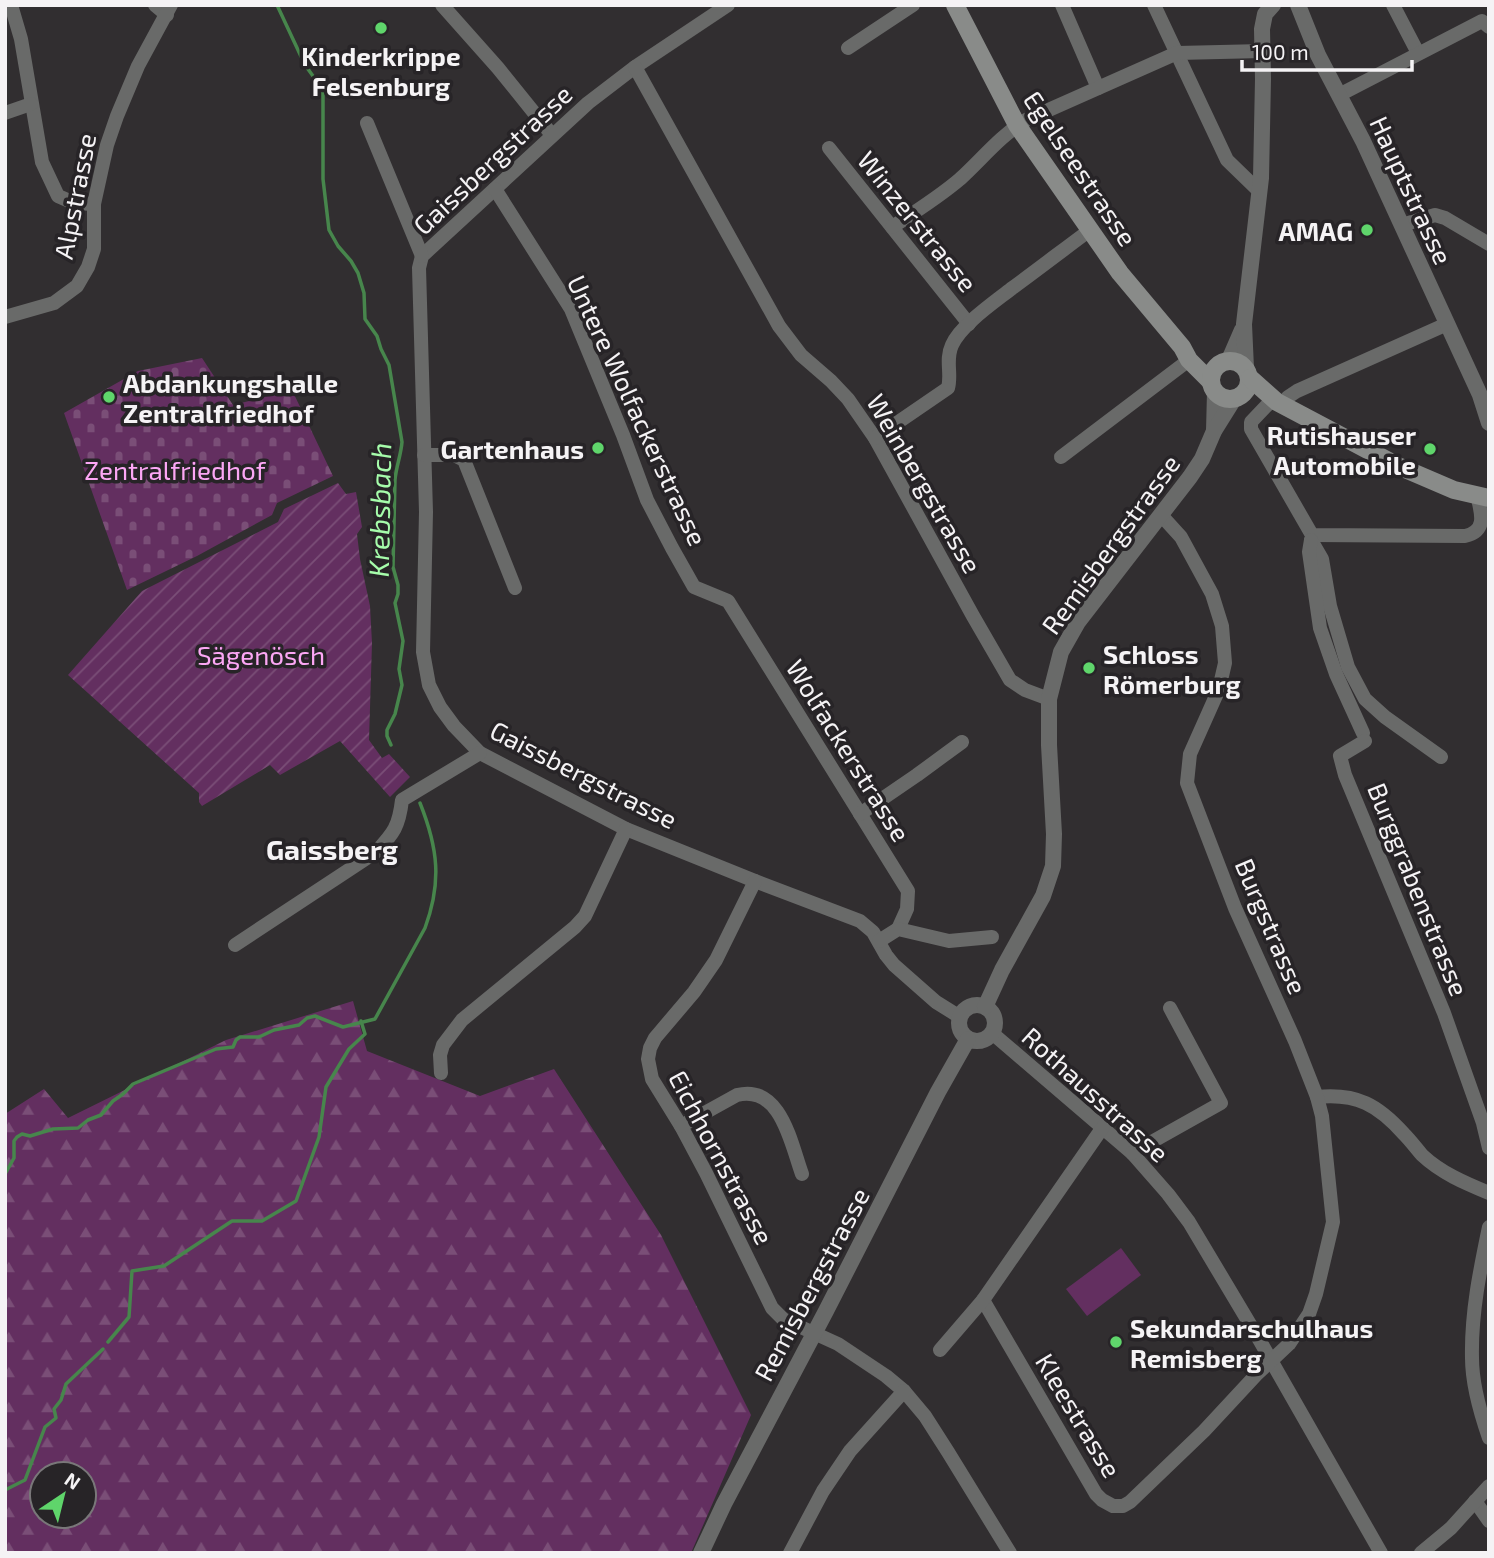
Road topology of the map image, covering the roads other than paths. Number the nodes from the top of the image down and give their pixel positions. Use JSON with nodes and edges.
{"nodes":[{"id":1,"x":11,"y":5,"type":"edge"},
{"id":2,"x":155,"y":5,"type":"edge"},
{"id":3,"x":442,"y":5,"type":"edge"},
{"id":4,"x":728,"y":5,"type":"edge"},
{"id":5,"x":912,"y":5,"type":"edge"},
{"id":6,"x":955,"y":5,"type":"edge"},
{"id":7,"x":1062,"y":5,"type":"edge"},
{"id":8,"x":1154,"y":5,"type":"edge"},
{"id":9,"x":1273,"y":5,"type":"edge"},
{"id":10,"x":1298,"y":5,"type":"edge"},
{"id":11,"x":1393,"y":5,"type":"edge"},
{"id":12,"x":169,"y":10,"type":"edge"},
{"id":13,"x":1487,"y":21,"type":"edge"},
{"id":14,"x":848,"y":48,"type":"dead end"},
{"id":15,"x":1263,"y":51,"type":"junction"},
{"id":16,"x":1418,"y":53,"type":"junction"},
{"id":17,"x":1177,"y":54,"type":"junction"},
{"id":18,"x":635,"y":67,"type":"junction"},
{"id":19,"x":1097,"y":88,"type":"junction"},
{"id":20,"x":1339,"y":95,"type":"junction"},
{"id":21,"x":31,"y":104,"type":"junction"},
{"id":22,"x":5,"y":113,"type":"edge"},
{"id":23,"x":367,"y":123,"type":"dead end"},
{"id":24,"x":1017,"y":125,"type":"junction"},
{"id":25,"x":552,"y":135,"type":"junction"},
{"id":26,"x":829,"y":148,"type":"dead end"},
{"id":27,"x":495,"y":188,"type":"junction"},
{"id":28,"x":1260,"y":192,"type":"junction"},
{"id":29,"x":94,"y":204,"type":"junction"},
{"id":30,"x":1402,"y":225,"type":"junction"},
{"id":31,"x":892,"y":227,"type":"junction"},
{"id":32,"x":1090,"y":230,"type":"junction"},
{"id":33,"x":1489,"y":244,"type":"edge"},
{"id":34,"x":422,"y":256,"type":"junction"},
{"id":35,"x":5,"y":317,"type":"edge"},
{"id":36,"x":970,"y":324,"type":"junction"},
{"id":37,"x":1447,"y":324,"type":"junction"},
{"id":38,"x":1186,"y":354,"type":"junction"},
{"id":39,"x":1236,"y":368,"type":"junction"},
{"id":40,"x":1213,"y":387,"type":"junction"},
{"id":41,"x":1238,"y":397,"type":"junction"},
{"id":42,"x":1276,"y":403,"type":"junction"},
{"id":43,"x":1484,"y":403,"type":"edge"},
{"id":44,"x":1489,"y":424,"type":"edge"},
{"id":45,"x":1214,"y":431,"type":"junction"},
{"id":46,"x":876,"y":438,"type":"junction"},
{"id":47,"x":424,"y":455,"type":"junction"},
{"id":48,"x":1061,"y":457,"type":"dead end"},
{"id":49,"x":1485,"y":493,"type":"edge"},
{"id":50,"x":1161,"y":516,"type":"junction"},
{"id":51,"x":1311,"y":537,"type":"junction"},
{"id":52,"x":515,"y":588,"type":"dead end"},
{"id":53,"x":728,"y":601,"type":"joint"},
{"id":54,"x":1049,"y":699,"type":"junction"},
{"id":55,"x":962,"y":742,"type":"dead end"},
{"id":56,"x":480,"y":753,"type":"junction"},
{"id":57,"x":1441,"y":757,"type":"dead end"},
{"id":58,"x":860,"y":814,"type":"junction"},
{"id":59,"x":626,"y":829,"type":"junction"},
{"id":60,"x":755,"y":881,"type":"junction"},
{"id":61,"x":898,"y":929,"type":"junction"},
{"id":62,"x":992,"y":937,"type":"dead end"},
{"id":63,"x":879,"y":941,"type":"junction"},
{"id":64,"x":235,"y":945,"type":"dead end"},
{"id":65,"x":985,"y":1007,"type":"junction"},
{"id":66,"x":1170,"y":1008,"type":"dead end"},
{"id":67,"x":960,"y":1017,"type":"junction"},
{"id":68,"x":992,"y":1034,"type":"junction"},
{"id":69,"x":968,"y":1039,"type":"junction"},
{"id":70,"x":440,"y":1073,"type":"dead end"},
{"id":71,"x":1317,"y":1097,"type":"junction"},
{"id":72,"x":681,"y":1126,"type":"junction"},
{"id":73,"x":1102,"y":1127,"type":"junction"},
{"id":74,"x":1489,"y":1148,"type":"edge"},
{"id":75,"x":1132,"y":1153,"type":"junction"},
{"id":76,"x":802,"y":1174,"type":"dead end"},
{"id":77,"x":1489,"y":1193,"type":"edge"},
{"id":78,"x":1489,"y":1227,"type":"edge"},
{"id":79,"x":983,"y":1300,"type":"junction"},
{"id":80,"x":814,"y":1333,"type":"junction"},
{"id":81,"x":940,"y":1350,"type":"dead end"},
{"id":82,"x":1272,"y":1361,"type":"junction"},
{"id":83,"x":904,"y":1391,"type":"junction"},
{"id":84,"x":1489,"y":1438,"type":"edge"},
{"id":85,"x":1489,"y":1486,"type":"edge"},
{"id":86,"x":1475,"y":1501,"type":"junction"},
{"id":87,"x":1489,"y":1521,"type":"edge"},
{"id":88,"x":701,"y":1553,"type":"edge"},
{"id":89,"x":790,"y":1553,"type":"edge"},
{"id":90,"x":1010,"y":1553,"type":"edge"},
{"id":91,"x":1381,"y":1553,"type":"edge"},
{"id":92,"x":1421,"y":1553,"type":"edge"}],
"edges":[{"from":1,"to":21,"type":"street"},
{"from":2,"to":12,"type":"street"},
{"from":3,"to":25,"type":"street"},
{"from":4,"to":18,"type":"street","name":"Gaissbergstrasse"},
{"from":5,"to":14,"type":"street"},
{"from":6,"to":24,"type":"main road","name":"Egelseestrasse"},
{"from":7,"to":19,"type":"street"},
{"from":8,"to":17,"type":"street"},
{"from":9,"to":15,"type":"street"},
{"from":10,"to":20,"type":"street","name":"Hauptstrasse"},
{"from":11,"to":16,"type":"street"},
{"from":12,"to":29,"type":"street","name":"Alpstrasse"},
{"from":13,"to":16,"type":"street"},
{"from":15,"to":17,"type":"street"},
{"from":15,"to":28,"type":"street"},
{"from":16,"to":20,"type":"street"},
{"from":17,"to":19,"type":"street"},
{"from":17,"to":28,"type":"street"},
{"from":18,"to":25,"type":"street","name":"Gaissbergstrasse"},
{"from":18,"to":46,"type":"street","name":"Weinbergstrasse"},
{"from":19,"to":24,"type":"street"},
{"from":20,"to":30,"type":"street","name":"Hauptstrasse"},
{"from":21,"to":22,"type":"street"},
{"from":21,"to":29,"type":"street"},
{"from":23,"to":34,"type":"street"},
{"from":24,"to":31,"type":"street"},
{"from":24,"to":32,"type":"main road","name":"Egelseestrasse"},
{"from":25,"to":27,"type":"street","name":"Gaissbergstrasse"},
{"from":26,"to":31,"type":"street","name":"Winzerstrasse"},
{"from":27,"to":34,"type":"street","name":"Gaissbergstrasse"},
{"from":27,"to":53,"type":"street","name":"Untere Wolfackerstrasse"},
{"from":28,"to":39,"type":"street"},
{"from":29,"to":35,"type":"street","name":"Alpstrasse"},
{"from":30,"to":33,"type":"street"},
{"from":30,"to":37,"type":"street","name":"Hauptstrasse"},
{"from":31,"to":36,"type":"street","name":"Winzerstrasse"},
{"from":32,"to":36,"type":"street"},
{"from":32,"to":38,"type":"main road","name":"Egelseestrasse"},
{"from":34,"to":47,"type":"street","name":"Gaissbergstrasse"},
{"from":36,"to":46,"type":"street"},
{"from":37,"to":42,"type":"street"},
{"from":37,"to":43,"type":"street","name":"Hauptstrasse"},
{"from":38,"to":39,"type":"main road","name":"Egelseestrasse"},
{"from":38,"to":40,"type":"main road","name":"Egelseestrasse"},
{"from":38,"to":48,"type":"street"},
{"from":39,"to":40,"type":"main road"},
{"from":39,"to":41,"type":"main road"},
{"from":39,"to":42,"type":"main road","name":"Egelseestrasse"},
{"from":40,"to":41,"type":"main road"},
{"from":40,"to":45,"type":"street","name":"Remisbergstrasse"},
{"from":41,"to":42,"type":"main road","name":"Egelseestrasse"},
{"from":41,"to":45,"type":"street","name":"Remisbergstrasse"},
{"from":42,"to":49,"type":"main road","name":"Egelseestrasse"},
{"from":42,"to":51,"type":"street"},
{"from":43,"to":44,"type":"street","name":"Hauptstrasse"},
{"from":45,"to":50,"type":"street","name":"Remisbergstrasse"},
{"from":46,"to":54,"type":"street","name":"Weinbergstrasse"},
{"from":47,"to":52,"type":"street"},
{"from":47,"to":56,"type":"street","name":"Gaissbergstrasse"},
{"from":49,"to":51,"type":"street"},
{"from":50,"to":54,"type":"street","name":"Remisbergstrasse"},
{"from":50,"to":71,"type":"street","name":"Burgstrasse"},
{"from":51,"to":57,"type":"street"},
{"from":51,"to":74,"type":"street","name":"Burggrabenstrasse"},
{"from":53,"to":58,"type":"street","name":"Wolfackerstrasse"},
{"from":54,"to":65,"type":"street","name":"Remisbergstrasse"},
{"from":55,"to":58,"type":"street"},
{"from":56,"to":59,"type":"street","name":"Gaissbergstrasse"},
{"from":56,"to":64,"type":"street"},
{"from":58,"to":61,"type":"street","name":"Wolfackerstrasse"},
{"from":59,"to":60,"type":"street","name":"Gaissbergstrasse"},
{"from":59,"to":70,"type":"street"},
{"from":60,"to":63,"type":"street","name":"Gaissbergstrasse"},
{"from":60,"to":72,"type":"street","name":"Eichhornstrasse"},
{"from":61,"to":62,"type":"street"},
{"from":61,"to":63,"type":"street"},
{"from":63,"to":67,"type":"street","name":"Gaissbergstrasse"},
{"from":65,"to":67,"type":"street"},
{"from":65,"to":68,"type":"street"},
{"from":66,"to":75,"type":"street"},
{"from":67,"to":69,"type":"street"},
{"from":68,"to":69,"type":"street"},
{"from":68,"to":73,"type":"street","name":"Rothausstrasse"},
{"from":69,"to":80,"type":"street","name":"Remisbergstrasse"},
{"from":71,"to":77,"type":"street"},
{"from":71,"to":82,"type":"street","name":"Burgstrasse"},
{"from":72,"to":76,"type":"street"},
{"from":72,"to":80,"type":"street","name":"Eichhornstrasse"},
{"from":73,"to":75,"type":"street","name":"Rothausstrasse"},
{"from":73,"to":79,"type":"street"},
{"from":75,"to":82,"type":"street","name":"Rothausstrasse"},
{"from":78,"to":84,"type":"street"},
{"from":79,"to":81,"type":"street"},
{"from":79,"to":82,"type":"street","name":"Kleestrasse"},
{"from":80,"to":83,"type":"street","name":"Eichhornstrasse"},
{"from":80,"to":88,"type":"street","name":"Remisbergstrasse"},
{"from":82,"to":91,"type":"street","name":"Rothausstrasse"},
{"from":83,"to":89,"type":"street"},
{"from":83,"to":90,"type":"street","name":"Eichhornstrasse"},
{"from":85,"to":86,"type":"street"},
{"from":86,"to":87,"type":"street"},
{"from":86,"to":92,"type":"street"}]}
